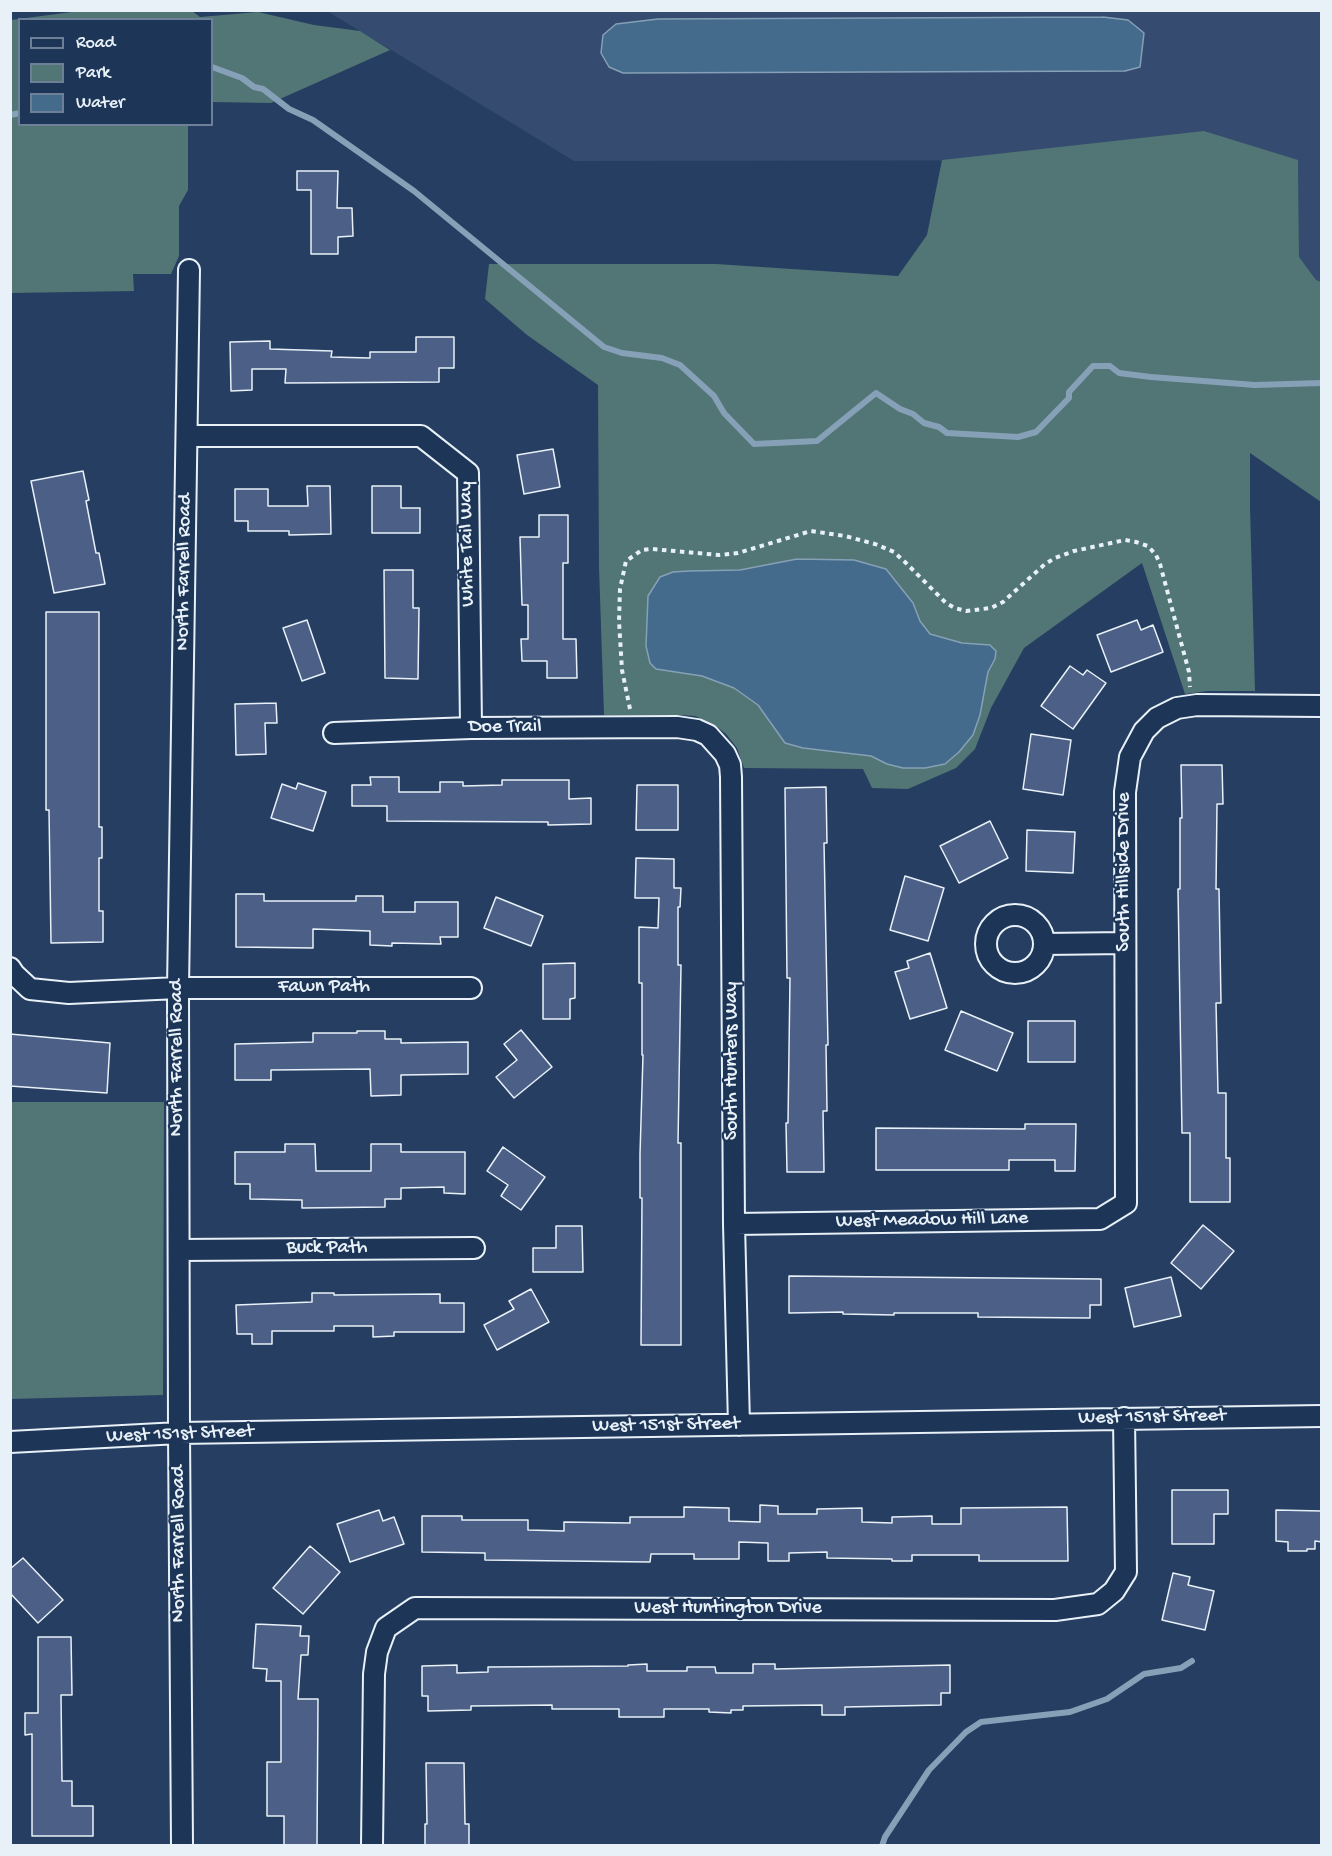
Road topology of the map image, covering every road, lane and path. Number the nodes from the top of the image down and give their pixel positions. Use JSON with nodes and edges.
{"nodes":[{"id":1,"x":189,"y":270,"type":"dead end"},
{"id":2,"x":187,"y":436,"type":"junction"},
{"id":3,"x":1193,"y":706,"type":"junction"},
{"id":4,"x":1322,"y":706,"type":"edge"},
{"id":5,"x":633,"y":727,"type":"junction"},
{"id":6,"x":677,"y":727,"type":"joint"},
{"id":7,"x":471,"y":728,"type":"junction"},
{"id":8,"x":334,"y":733,"type":"dead end"},
{"id":9,"x":1125,"y":943,"type":"junction"},
{"id":10,"x":1044,"y":944,"type":"dead end"},
{"id":11,"x":10,"y":968,"type":"edge"},
{"id":12,"x":178,"y":988,"type":"junction"},
{"id":13,"x":471,"y":988,"type":"dead end"},
{"id":14,"x":1126,"y":1203,"type":"joint"},
{"id":15,"x":734,"y":1224,"type":"junction"},
{"id":16,"x":474,"y":1248,"type":"dead end"},
{"id":17,"x":179,"y":1250,"type":"junction"},
{"id":18,"x":1322,"y":1416,"type":"edge"},
{"id":19,"x":1124,"y":1418,"type":"junction"},
{"id":20,"x":739,"y":1425,"type":"junction"},
{"id":21,"x":179,"y":1433,"type":"junction"},
{"id":22,"x":10,"y":1442,"type":"edge"},
{"id":23,"x":182,"y":1845,"type":"edge"},
{"id":24,"x":372,"y":1845,"type":"edge"}],
"edges":[{"from":1,"to":2,"type":"street","name":"North Farrell Road"},
{"from":2,"to":7,"type":"street","name":"White Tail Way"},
{"from":2,"to":12,"type":"street","name":"North Farrell Road"},
{"from":3,"to":4,"type":"street","name":"South Hillside Drive"},
{"from":3,"to":5,"type":"path"},
{"from":3,"to":9,"type":"street","name":"South Hillside Drive"},
{"from":5,"to":6,"type":"street","name":"Doe Trail"},
{"from":5,"to":7,"type":"street","name":"Doe Trail"},
{"from":6,"to":15,"type":"street","name":"South Hunters Way"},
{"from":7,"to":8,"type":"street","name":"Doe Trail"},
{"from":9,"to":10,"type":"street"},
{"from":9,"to":14,"type":"street","name":"South Hillside Drive"},
{"from":11,"to":12,"type":"street","name":"Fawn Path"},
{"from":12,"to":13,"type":"street","name":"Fawn Path"},
{"from":12,"to":17,"type":"street","name":"North Farrell Road"},
{"from":14,"to":15,"type":"street","name":"West Meadow Hill Lane"},
{"from":15,"to":20,"type":"street","name":"South Hunters Way"},
{"from":16,"to":17,"type":"street","name":"Buck Path"},
{"from":17,"to":21,"type":"street","name":"North Farrell Road"},
{"from":18,"to":19,"type":"street","name":"West 151st Street"},
{"from":19,"to":20,"type":"street","name":"West 151st Street"},
{"from":19,"to":24,"type":"street","name":"West Huntington Drive"},
{"from":20,"to":21,"type":"street","name":"West 151st Street"},
{"from":21,"to":22,"type":"street","name":"West 151st Street"},
{"from":21,"to":23,"type":"street","name":"North Farrell Road"}]}
